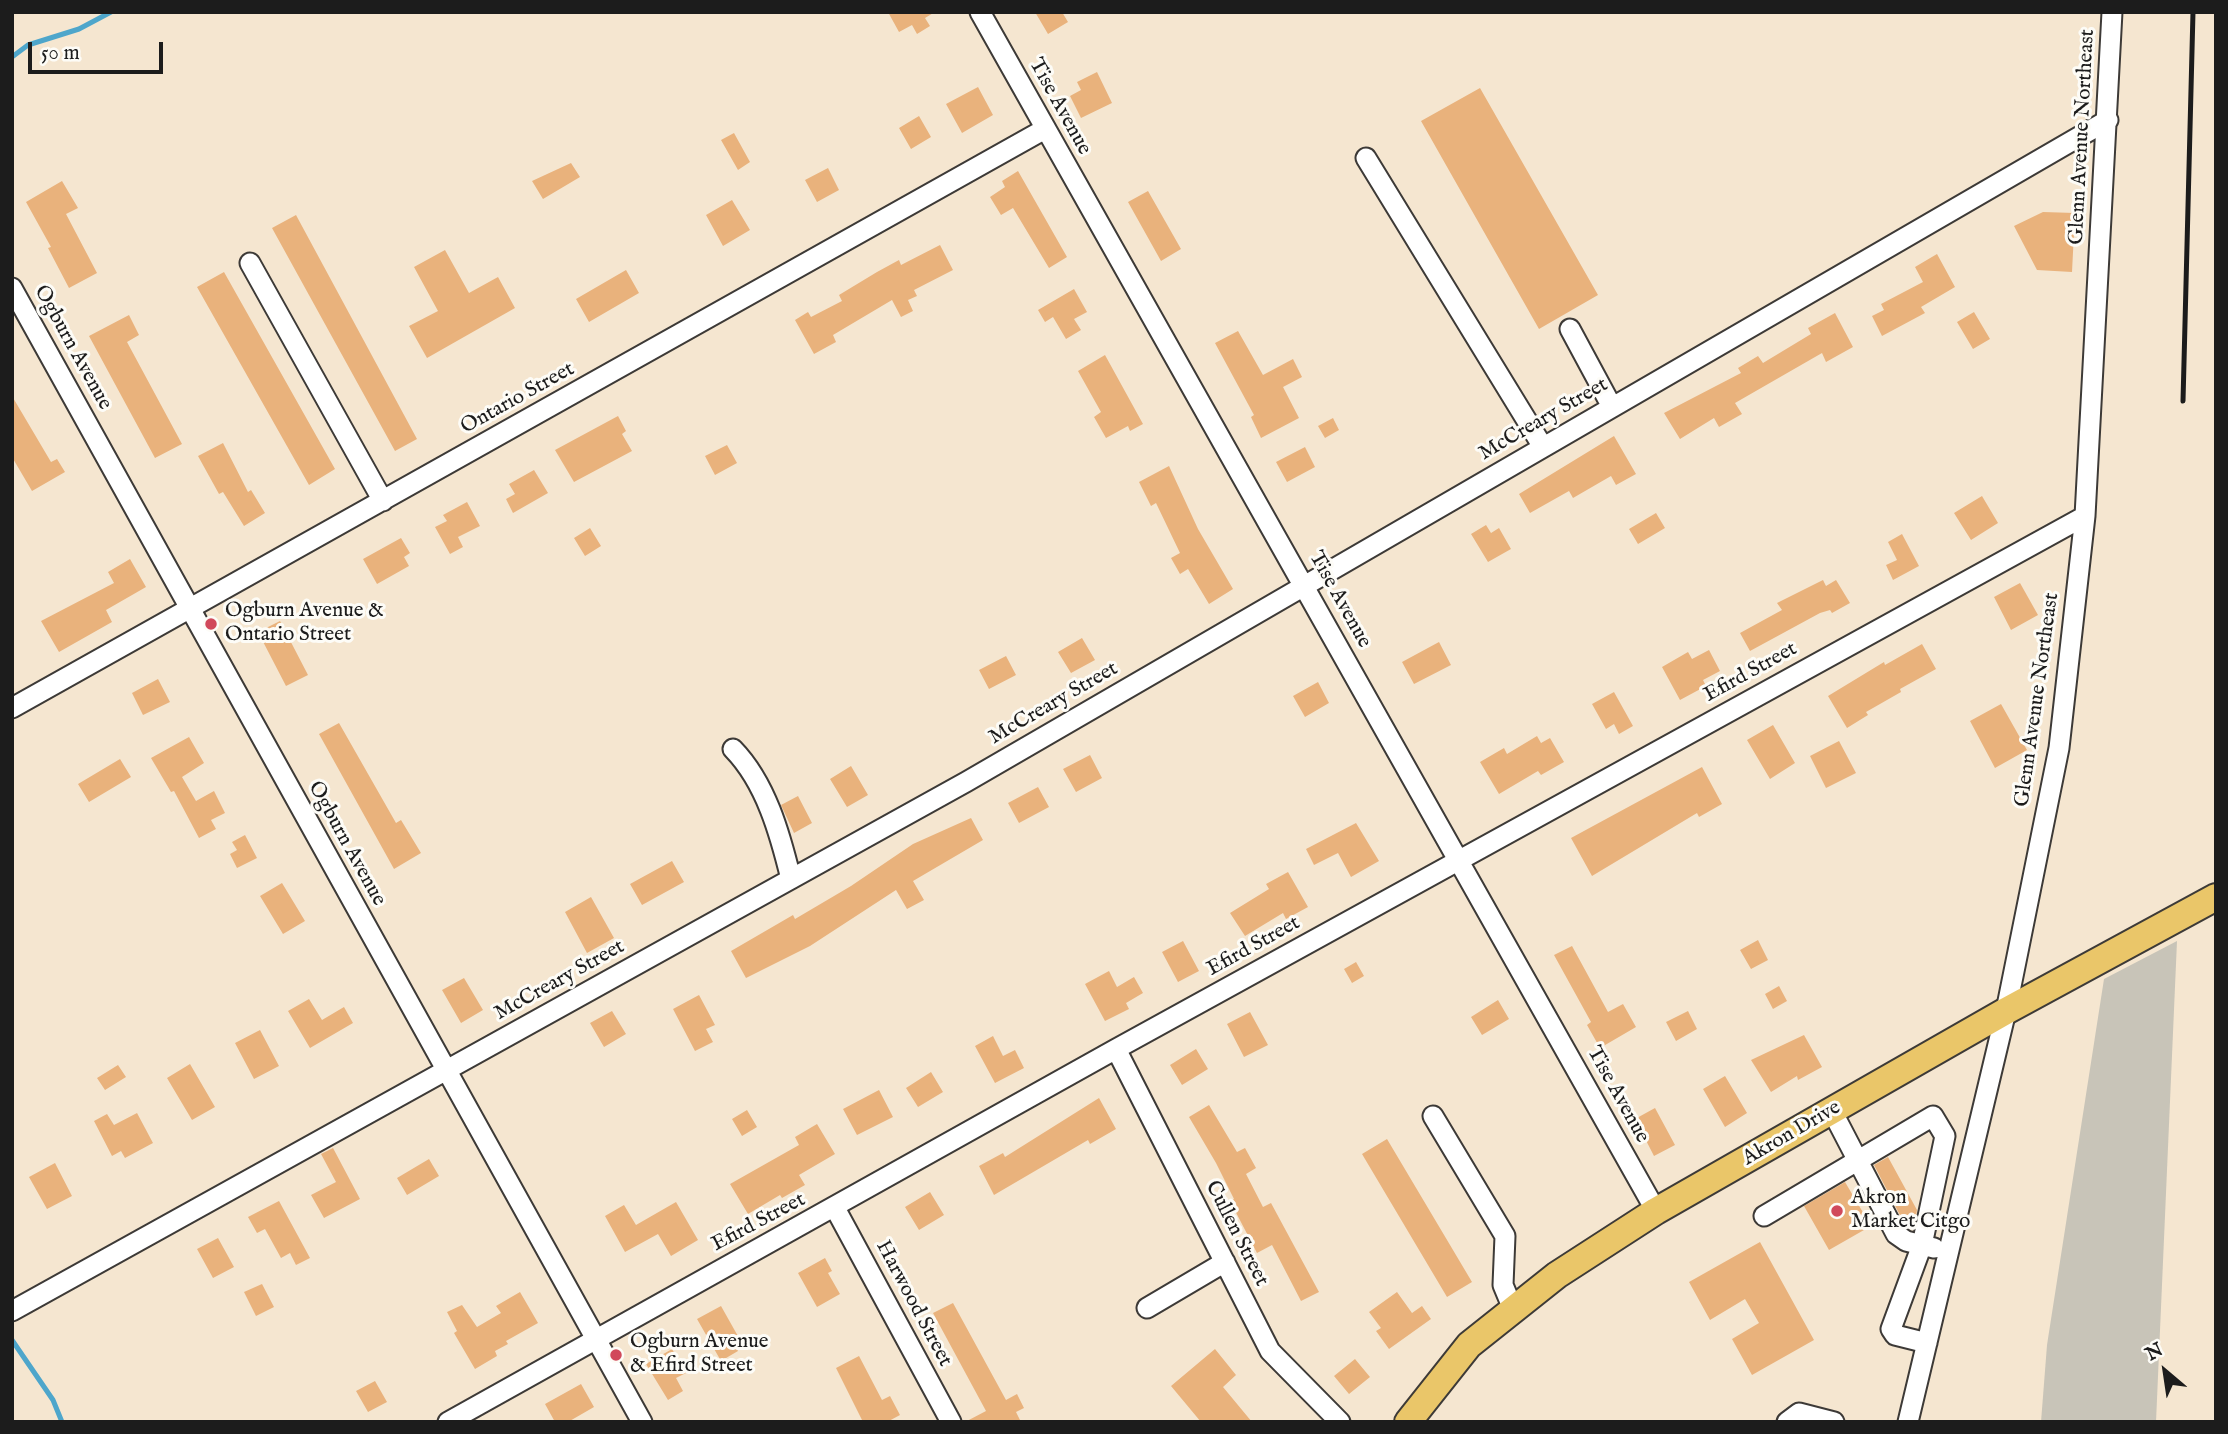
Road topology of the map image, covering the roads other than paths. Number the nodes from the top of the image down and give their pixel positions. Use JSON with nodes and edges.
{"nodes":[{"id":1,"x":980,"y":12,"type":"edge"},
{"id":2,"x":2112,"y":12,"type":"edge"},
{"id":3,"x":2108,"y":120,"type":"junction"},
{"id":4,"x":1045,"y":129,"type":"junction"},
{"id":5,"x":1366,"y":158,"type":"dead end"},
{"id":6,"x":250,"y":263,"type":"dead end"},
{"id":7,"x":12,"y":288,"type":"edge"},
{"id":8,"x":1570,"y":329,"type":"dead end"},
{"id":9,"x":1612,"y":407,"type":"junction"},
{"id":10,"x":1544,"y":447,"type":"junction"},
{"id":11,"x":383,"y":500,"type":"junction"},
{"id":12,"x":2085,"y":516,"type":"junction"},
{"id":13,"x":1305,"y":586,"type":"junction"},
{"id":14,"x":190,"y":607,"type":"junction"},
{"id":15,"x":12,"y":708,"type":"edge"},
{"id":16,"x":733,"y":749,"type":"dead end"},
{"id":17,"x":1459,"y":860,"type":"junction"},
{"id":18,"x":791,"y":879,"type":"junction"},
{"id":19,"x":2216,"y":897,"type":"edge"},
{"id":20,"x":2007,"y":1011,"type":"junction"},
{"id":21,"x":1116,"y":1049,"type":"junction"},
{"id":22,"x":445,"y":1071,"type":"junction"},
{"id":23,"x":1832,"y":1111,"type":"junction"},
{"id":24,"x":1433,"y":1116,"type":"dead end"},
{"id":25,"x":1857,"y":1161,"type":"junction"},
{"id":26,"x":835,"y":1208,"type":"junction"},
{"id":27,"x":1656,"y":1212,"type":"junction"},
{"id":28,"x":1764,"y":1216,"type":"dead end"},
{"id":29,"x":1922,"y":1245,"type":"junction"},
{"id":30,"x":1949,"y":1252,"type":"junction"},
{"id":31,"x":1225,"y":1262,"type":"junction"},
{"id":32,"x":1147,"y":1308,"type":"dead end"},
{"id":33,"x":1513,"y":1309,"type":"junction"},
{"id":34,"x":12,"y":1311,"type":"edge"},
{"id":35,"x":597,"y":1339,"type":"junction"},
{"id":36,"x":1927,"y":1343,"type":"junction"},
{"id":37,"x":1409,"y":1421,"type":"edge"},
{"id":38,"x":449,"y":1422,"type":"edge"},
{"id":39,"x":642,"y":1422,"type":"edge"},
{"id":40,"x":951,"y":1422,"type":"edge"},
{"id":41,"x":1340,"y":1422,"type":"edge"},
{"id":42,"x":1787,"y":1422,"type":"edge"},
{"id":43,"x":1833,"y":1422,"type":"edge"},
{"id":44,"x":1908,"y":1422,"type":"edge"}],
"edges":[{"from":1,"to":4,"type":"street","name":"Tise Avenue"},
{"from":2,"to":3,"type":"street","name":"Glenn Avenue Northeast"},
{"from":3,"to":9,"type":"street","name":"McCreary Street"},
{"from":3,"to":12,"type":"street","name":"Glenn Avenue Northeast"},
{"from":4,"to":11,"type":"street","name":"Ontario Street"},
{"from":4,"to":13,"type":"street","name":"Tise Avenue"},
{"from":5,"to":10,"type":"street"},
{"from":6,"to":11,"type":"street"},
{"from":7,"to":14,"type":"street","name":"Ogburn Avenue"},
{"from":8,"to":9,"type":"street"},
{"from":9,"to":10,"type":"street","name":"McCreary Street"},
{"from":10,"to":13,"type":"street","name":"McCreary Street"},
{"from":11,"to":14,"type":"street","name":"Ontario Street"},
{"from":12,"to":17,"type":"street","name":"Efird Street"},
{"from":12,"to":20,"type":"street","name":"Glenn Avenue Northeast"},
{"from":13,"to":17,"type":"street","name":"Tise Avenue"},
{"from":13,"to":18,"type":"street","name":"McCreary Street"},
{"from":14,"to":15,"type":"street","name":"Ontario Street"},
{"from":14,"to":22,"type":"street","name":"Ogburn Avenue"},
{"from":16,"to":18,"type":"street"},
{"from":17,"to":21,"type":"street","name":"Efird Street"},
{"from":17,"to":27,"type":"street","name":"Tise Avenue"},
{"from":18,"to":22,"type":"street","name":"McCreary Street"},
{"from":19,"to":20,"type":"main road","name":"Akron Drive"},
{"from":20,"to":23,"type":"main road","name":"Akron Drive"},
{"from":20,"to":30,"type":"street","name":"Glenn Avenue Northeast"},
{"from":21,"to":26,"type":"street","name":"Efird Street"},
{"from":21,"to":31,"type":"street","name":"Cullen Street"},
{"from":22,"to":34,"type":"street","name":"McCreary Street"},
{"from":22,"to":35,"type":"street","name":"Ogburn Avenue"},
{"from":23,"to":25,"type":"street"},
{"from":23,"to":27,"type":"main road","name":"Akron Drive"},
{"from":24,"to":33,"type":"street"},
{"from":25,"to":28,"type":"street"},
{"from":25,"to":29,"type":"street"},
{"from":25,"to":29,"type":"street"},
{"from":26,"to":35,"type":"street","name":"Efird Street"},
{"from":26,"to":40,"type":"street","name":"Harwood Street"},
{"from":27,"to":33,"type":"main road","name":"Akron Drive"},
{"from":29,"to":30,"type":"street"},
{"from":29,"to":36,"type":"street"},
{"from":30,"to":36,"type":"street","name":"Glenn Avenue Northeast"},
{"from":31,"to":32,"type":"street"},
{"from":31,"to":41,"type":"street","name":"Cullen Street"},
{"from":33,"to":37,"type":"main road","name":"Akron Drive"},
{"from":35,"to":38,"type":"street","name":"Efird Street"},
{"from":35,"to":39,"type":"street","name":"Ogburn Avenue"},
{"from":36,"to":44,"type":"street","name":"Glenn Avenue Northeast"},
{"from":42,"to":43,"type":"street"}]}
